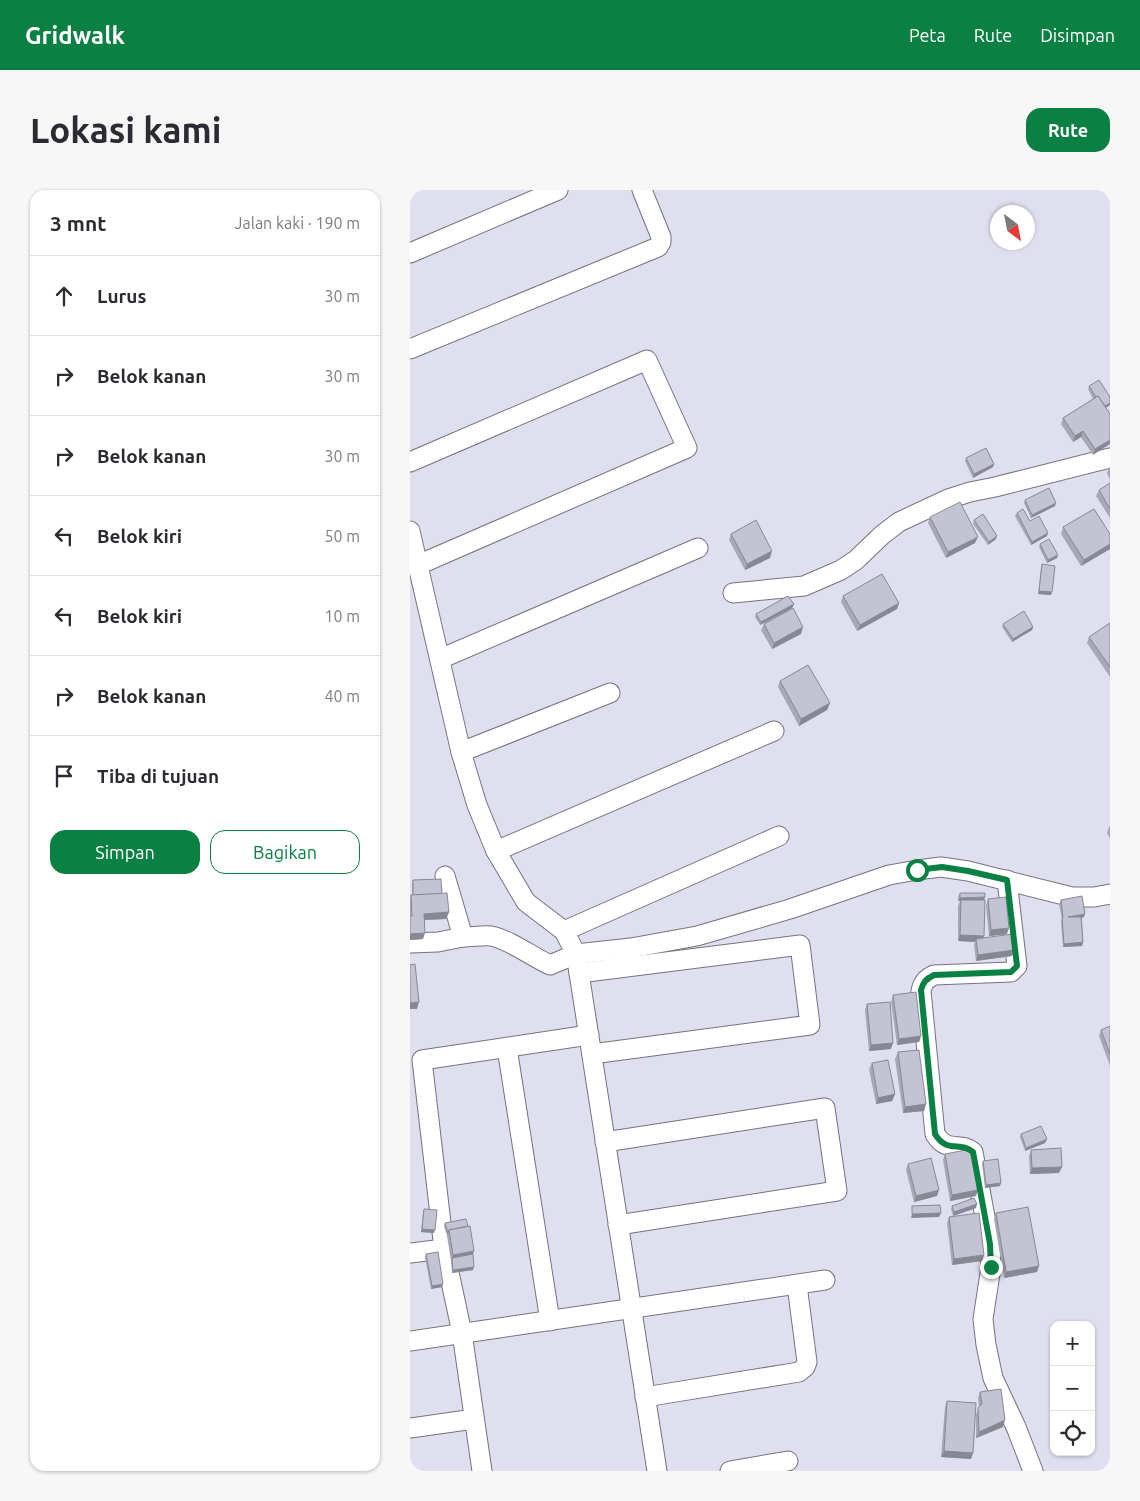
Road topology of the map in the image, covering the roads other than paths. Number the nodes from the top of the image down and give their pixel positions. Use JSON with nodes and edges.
{"nodes":[{"id":1,"x":558,"y":190,"type":"edge"},
{"id":2,"x":642,"y":190,"type":"edge"},
{"id":3,"x":410,"y":253,"type":"edge"},
{"id":4,"x":410,"y":349,"type":"edge"},
{"id":5,"x":1110,"y":458,"type":"edge"},
{"id":6,"x":410,"y":462,"type":"edge"},
{"id":7,"x":410,"y":531,"type":"edge"},
{"id":8,"x":698,"y":548,"type":"dead end"},
{"id":9,"x":418,"y":566,"type":"junction"},
{"id":10,"x":733,"y":593,"type":"dead end"},
{"id":11,"x":440,"y":659,"type":"junction"},
{"id":12,"x":610,"y":693,"type":"dead end"},
{"id":13,"x":774,"y":731,"type":"dead end"},
{"id":14,"x":461,"y":752,"type":"junction"},
{"id":15,"x":779,"y":836,"type":"dead end"},
{"id":16,"x":496,"y":851,"type":"junction"},
{"id":17,"x":445,"y":876,"type":"dead end"},
{"id":18,"x":1007,"y":880,"type":"junction"},
{"id":19,"x":1110,"y":894,"type":"edge"},
{"id":20,"x":564,"y":931,"type":"junction"},
{"id":21,"x":463,"y":937,"type":"junction"},
{"id":22,"x":410,"y":943,"type":"edge"},
{"id":23,"x":576,"y":954,"type":"junction"},
{"id":24,"x":579,"y":974,"type":"junction"},
{"id":25,"x":589,"y":1035,"type":"junction"},
{"id":26,"x":507,"y":1048,"type":"junction"},
{"id":27,"x":592,"y":1054,"type":"junction"},
{"id":28,"x":606,"y":1142,"type":"junction"},
{"id":29,"x":618,"y":1225,"type":"junction"},
{"id":30,"x":444,"y":1249,"type":"junction"},
{"id":31,"x":410,"y":1254,"type":"edge"},
{"id":32,"x":826,"y":1280,"type":"dead end"},
{"id":33,"x":797,"y":1285,"type":"junction"},
{"id":34,"x":631,"y":1309,"type":"junction"},
{"id":35,"x":550,"y":1320,"type":"junction"},
{"id":36,"x":462,"y":1333,"type":"junction"},
{"id":37,"x":410,"y":1341,"type":"edge"},
{"id":38,"x":645,"y":1397,"type":"junction"},
{"id":39,"x":474,"y":1419,"type":"junction"},
{"id":40,"x":410,"y":1428,"type":"edge"},
{"id":41,"x":788,"y":1462,"type":"dead end"},
{"id":42,"x":482,"y":1471,"type":"edge"},
{"id":43,"x":657,"y":1471,"type":"edge"},
{"id":44,"x":730,"y":1471,"type":"edge"},
{"id":45,"x":1034,"y":1471,"type":"edge"}],
"edges":[{"from":1,"to":3,"type":"street"},
{"from":2,"to":4,"type":"street"},
{"from":5,"to":10,"type":"street"},
{"from":6,"to":9,"type":"street"},
{"from":7,"to":9,"type":"street"},
{"from":8,"to":11,"type":"street"},
{"from":9,"to":11,"type":"street"},
{"from":11,"to":14,"type":"street"},
{"from":12,"to":14,"type":"street"},
{"from":13,"to":16,"type":"street"},
{"from":14,"to":16,"type":"street"},
{"from":15,"to":20,"type":"street"},
{"from":16,"to":20,"type":"street"},
{"from":17,"to":21,"type":"street"},
{"from":18,"to":19,"type":"street"},
{"from":18,"to":23,"type":"street"},
{"from":18,"to":45,"type":"street"},
{"from":20,"to":23,"type":"street"},
{"from":21,"to":22,"type":"street"},
{"from":21,"to":23,"type":"street"},
{"from":23,"to":24,"type":"street"},
{"from":24,"to":25,"type":"street"},
{"from":24,"to":27,"type":"street"},
{"from":25,"to":26,"type":"street"},
{"from":25,"to":27,"type":"street"},
{"from":26,"to":30,"type":"street"},
{"from":26,"to":35,"type":"street"},
{"from":27,"to":28,"type":"street"},
{"from":28,"to":29,"type":"street"},
{"from":28,"to":29,"type":"street"},
{"from":29,"to":34,"type":"street"},
{"from":30,"to":31,"type":"street"},
{"from":30,"to":36,"type":"street"},
{"from":32,"to":33,"type":"street"},
{"from":33,"to":34,"type":"street"},
{"from":33,"to":38,"type":"street"},
{"from":34,"to":35,"type":"street"},
{"from":34,"to":38,"type":"street"},
{"from":35,"to":36,"type":"street"},
{"from":36,"to":37,"type":"street"},
{"from":36,"to":39,"type":"street"},
{"from":38,"to":43,"type":"street"},
{"from":39,"to":40,"type":"street"},
{"from":39,"to":42,"type":"street"},
{"from":41,"to":44,"type":"street"}]}
